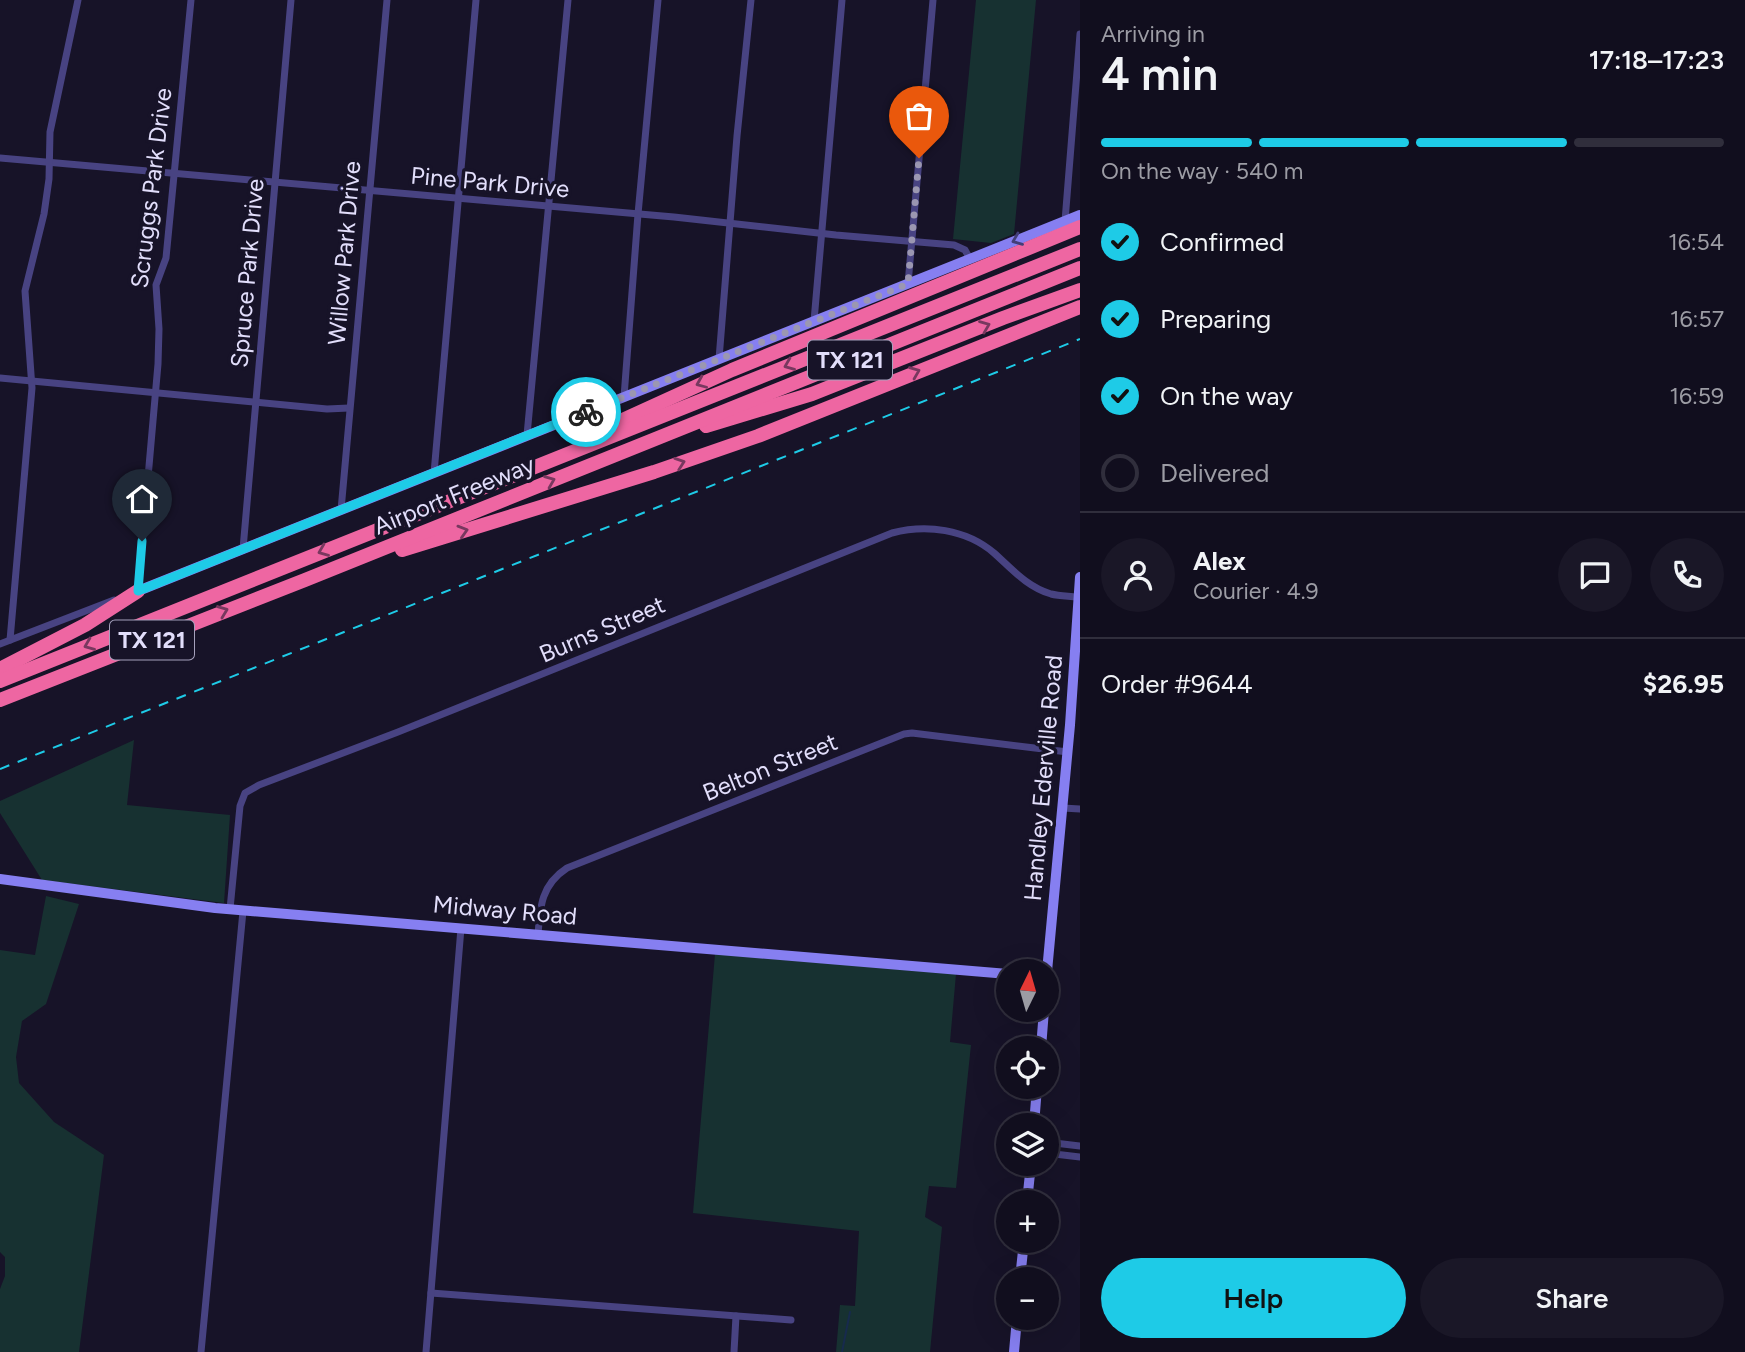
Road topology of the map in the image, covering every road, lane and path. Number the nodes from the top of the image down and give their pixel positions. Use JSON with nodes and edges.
{"nodes":[{"id":1,"x":78,"y":0,"type":"edge"},
{"id":2,"x":191,"y":0,"type":"edge"},
{"id":3,"x":290,"y":0,"type":"edge"},
{"id":4,"x":387,"y":0,"type":"edge"},
{"id":5,"x":476,"y":0,"type":"edge"},
{"id":6,"x":568,"y":0,"type":"edge"},
{"id":7,"x":658,"y":0,"type":"edge"},
{"id":8,"x":751,"y":0,"type":"edge"},
{"id":9,"x":842,"y":0,"type":"edge"},
{"id":10,"x":933,"y":0,"type":"edge"},
{"id":11,"x":1080,"y":34,"type":"edge"},
{"id":12,"x":0,"y":158,"type":"edge"},
{"id":13,"x":49,"y":162,"type":"junction"},
{"id":14,"x":174,"y":173,"type":"junction"},
{"id":15,"x":276,"y":182,"type":"junction"},
{"id":16,"x":369,"y":190,"type":"junction"},
{"id":17,"x":459,"y":199,"type":"junction"},
{"id":18,"x":549,"y":207,"type":"junction"},
{"id":19,"x":638,"y":214,"type":"junction"},
{"id":20,"x":1080,"y":215,"type":"edge"},
{"id":21,"x":1065,"y":221,"type":"junction"},
{"id":22,"x":729,"y":223,"type":"junction"},
{"id":23,"x":1080,"y":227,"type":"edge"},
{"id":24,"x":821,"y":233,"type":"junction"},
{"id":25,"x":911,"y":241,"type":"junction"},
{"id":26,"x":1080,"y":249,"type":"edge"},
{"id":27,"x":970,"y":259,"type":"junction"},
{"id":28,"x":1080,"y":268,"type":"edge"},
{"id":29,"x":908,"y":284,"type":"junction"},
{"id":30,"x":1080,"y":290,"type":"edge"},
{"id":31,"x":1080,"y":307,"type":"edge"},
{"id":32,"x":814,"y":321,"type":"junction"},
{"id":33,"x":719,"y":359,"type":"junction"},
{"id":34,"x":0,"y":378,"type":"edge"},
{"id":35,"x":31,"y":381,"type":"junction"},
{"id":36,"x":155,"y":393,"type":"junction"},
{"id":37,"x":624,"y":397,"type":"junction"},
{"id":38,"x":254,"y":402,"type":"junction"},
{"id":39,"x":349,"y":408,"type":"junction"},
{"id":40,"x":527,"y":435,"type":"junction"},
{"id":41,"x":620,"y":452,"type":"junction"},
{"id":42,"x":537,"y":466,"type":"junction"},
{"id":43,"x":434,"y":472,"type":"junction"},
{"id":44,"x":341,"y":510,"type":"junction"},
{"id":45,"x":243,"y":549,"type":"junction"},
{"id":46,"x":1080,"y":577,"type":"edge"},
{"id":47,"x":305,"y":580,"type":"junction"},
{"id":48,"x":138,"y":591,"type":"junction"},
{"id":49,"x":1079,"y":597,"type":"edge"},
{"id":50,"x":10,"y":640,"type":"junction"},
{"id":51,"x":0,"y":644,"type":"edge"},
{"id":52,"x":0,"y":669,"type":"edge"},
{"id":53,"x":0,"y":681,"type":"edge"},
{"id":54,"x":0,"y":700,"type":"edge"},
{"id":55,"x":1068,"y":752,"type":"junction"},
{"id":56,"x":1063,"y":808,"type":"junction"},
{"id":57,"x":1080,"y":810,"type":"edge"},
{"id":58,"x":0,"y":879,"type":"edge"},
{"id":59,"x":230,"y":909,"type":"junction"},
{"id":60,"x":243,"y":911,"type":"junction"},
{"id":61,"x":461,"y":928,"type":"junction"},
{"id":62,"x":538,"y":935,"type":"junction"},
{"id":63,"x":1049,"y":959,"type":"edge"},
{"id":64,"x":996,"y":973,"type":"edge"},
{"id":65,"x":1059,"y":1144,"type":"edge"},
{"id":66,"x":1077,"y":1146,"type":"edge"},
{"id":67,"x":1059,"y":1154,"type":"edge"},
{"id":68,"x":1077,"y":1156,"type":"edge"},
{"id":69,"x":431,"y":1293,"type":"junction"},
{"id":70,"x":736,"y":1316,"type":"junction"},
{"id":71,"x":791,"y":1320,"type":"dead end"},
{"id":72,"x":1016,"y":1330,"type":"edge"},
{"id":73,"x":201,"y":1352,"type":"edge"},
{"id":74,"x":426,"y":1352,"type":"edge"},
{"id":75,"x":734,"y":1352,"type":"edge"},
{"id":76,"x":1014,"y":1352,"type":"edge"}],
"edges":[{"from":1,"to":13,"type":"street"},
{"from":2,"to":14,"type":"street","name":"Scruggs Park Drive"},
{"from":3,"to":15,"type":"street","name":"Spruce Park Drive"},
{"from":4,"to":16,"type":"street","name":"Willow Park Drive"},
{"from":5,"to":17,"type":"street"},
{"from":6,"to":18,"type":"street"},
{"from":7,"to":19,"type":"street"},
{"from":8,"to":22,"type":"street"},
{"from":9,"to":24,"type":"street"},
{"from":10,"to":25,"type":"street"},
{"from":11,"to":21,"type":"street"},
{"from":12,"to":13,"type":"street","name":"Pine Park Drive"},
{"from":13,"to":14,"type":"street","name":"Pine Park Drive"},
{"from":13,"to":35,"type":"street"},
{"from":14,"to":15,"type":"street","name":"Pine Park Drive"},
{"from":14,"to":36,"type":"street","name":"Scruggs Park Drive"},
{"from":15,"to":16,"type":"street","name":"Pine Park Drive"},
{"from":15,"to":38,"type":"street","name":"Spruce Park Drive"},
{"from":16,"to":17,"type":"street","name":"Pine Park Drive"},
{"from":16,"to":39,"type":"street","name":"Willow Park Drive"},
{"from":17,"to":18,"type":"street","name":"Pine Park Drive"},
{"from":17,"to":43,"type":"street"},
{"from":18,"to":19,"type":"street","name":"Pine Park Drive"},
{"from":18,"to":40,"type":"street"},
{"from":19,"to":22,"type":"street","name":"Pine Park Drive"},
{"from":19,"to":37,"type":"street"},
{"from":20,"to":21,"type":"main road","name":"Airport Freeway"},
{"from":21,"to":27,"type":"main road","name":"Airport Freeway","one_way":true},
{"from":22,"to":24,"type":"street","name":"Pine Park Drive"},
{"from":22,"to":33,"type":"street"},
{"from":23,"to":42,"type":"highway","one_way":true},
{"from":24,"to":25,"type":"street","name":"Pine Park Drive"},
{"from":24,"to":32,"type":"street"},
{"from":25,"to":27,"type":"street","name":"Pine Park Drive"},
{"from":25,"to":29,"type":"street"},
{"from":26,"to":42,"type":"highway","name":"Airport Freeway","number":"TX 121","one_way":true},
{"from":27,"to":29,"type":"main road","name":"Airport Freeway"},
{"from":28,"to":41,"type":"highway","name":"Airport Freeway","number":"TX 121"},
{"from":29,"to":32,"type":"main road","name":"Airport Freeway"},
{"from":41,"to":30,"type":"highway","one_way":true},
{"from":47,"to":31,"type":"highway","one_way":true},
{"from":32,"to":33,"type":"main road","name":"Airport Freeway"},
{"from":33,"to":37,"type":"main road","name":"Airport Freeway"},
{"from":34,"to":35,"type":"street"},
{"from":35,"to":36,"type":"street"},
{"from":35,"to":50,"type":"street"},
{"from":36,"to":38,"type":"street"},
{"from":36,"to":48,"type":"street","name":"Scruggs Park Drive"},
{"from":37,"to":40,"type":"main road","name":"Airport Freeway"},
{"from":38,"to":39,"type":"street"},
{"from":38,"to":45,"type":"street","name":"Spruce Park Drive"},
{"from":39,"to":44,"type":"street","name":"Willow Park Drive"},
{"from":40,"to":43,"type":"main road","name":"Airport Freeway"},
{"from":47,"to":41,"type":"highway","name":"Airport Freeway","number":"TX 121","one_way":true},
{"from":42,"to":53,"type":"highway","name":"Airport Freeway","number":"TX 121","one_way":true},
{"from":43,"to":44,"type":"main road","name":"Airport Freeway"},
{"from":44,"to":45,"type":"main road","name":"Airport Freeway"},
{"from":45,"to":48,"type":"main road","name":"Airport Freeway"},
{"from":46,"to":49,"type":"main road","name":"Handley Ederville Road"},
{"from":54,"to":47,"type":"highway","name":"Airport Freeway","number":"TX 121","one_way":true},
{"from":48,"to":50,"type":"street"},
{"from":48,"to":52,"type":"highway"},
{"from":49,"to":55,"type":"main road","name":"Handley Ederville Road"},
{"from":49,"to":59,"type":"street","name":"Burns Street"},
{"from":50,"to":51,"type":"street"},
{"from":55,"to":56,"type":"main road","name":"Handley Ederville Road"},
{"from":55,"to":62,"type":"street","name":"Belton Street"},
{"from":56,"to":57,"type":"street"},
{"from":56,"to":63,"type":"main road","name":"Handley Ederville Road"},
{"from":58,"to":59,"type":"main road","name":"Midway Road"},
{"from":59,"to":60,"type":"main road","name":"Midway Road"},
{"from":60,"to":61,"type":"main road","name":"Midway Road"},
{"from":60,"to":73,"type":"street"},
{"from":61,"to":62,"type":"main road","name":"Midway Road"},
{"from":61,"to":69,"type":"street"},
{"from":62,"to":64,"type":"main road","name":"Midway Road"},
{"from":65,"to":66,"type":"street"},
{"from":66,"to":68,"type":"street"},
{"from":67,"to":68,"type":"street"},
{"from":69,"to":70,"type":"street"},
{"from":69,"to":74,"type":"street"},
{"from":70,"to":71,"type":"street"},
{"from":70,"to":75,"type":"street"},
{"from":72,"to":76,"type":"main road"}]}
